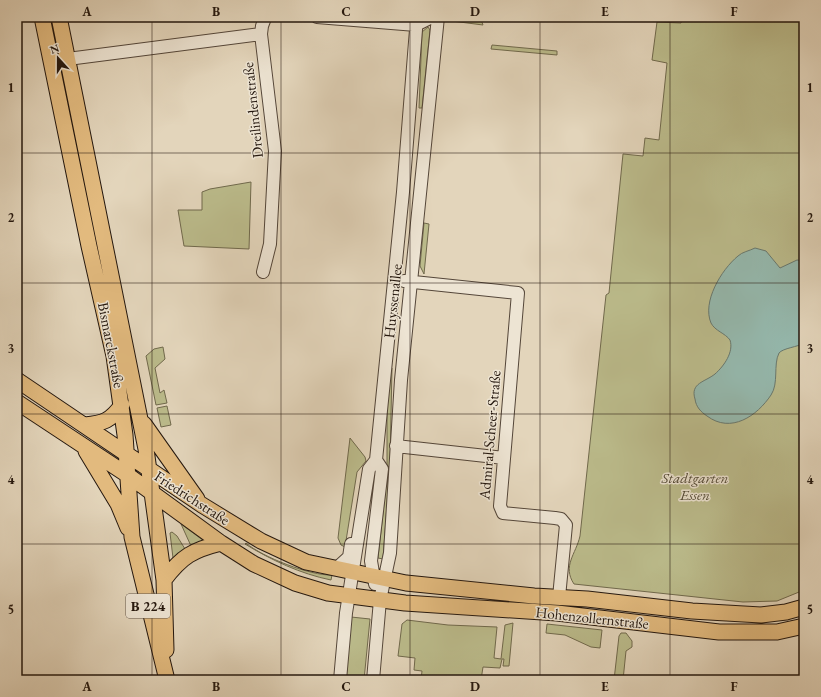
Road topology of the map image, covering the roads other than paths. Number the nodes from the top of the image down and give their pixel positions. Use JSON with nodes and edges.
{"nodes":[{"id":1,"x":42,"y":17,"type":"edge"},
{"id":2,"x":59,"y":17,"type":"edge"},
{"id":3,"x":266,"y":17,"type":"edge"},
{"id":4,"x":317,"y":17,"type":"edge"},
{"id":5,"x":432,"y":17,"type":"edge"},
{"id":6,"x":438,"y":17,"type":"edge"},
{"id":7,"x":416,"y":21,"type":"edge"},
{"id":8,"x":261,"y":34,"type":"junction"},
{"id":9,"x":68,"y":58,"type":"junction"},
{"id":10,"x":51,"y":61,"type":"junction"},
{"id":11,"x":263,"y":272,"type":"dead end"},
{"id":12,"x":394,"y":280,"type":"junction"},
{"id":13,"x":411,"y":282,"type":"junction"},
{"id":14,"x":17,"y":380,"type":"edge"},
{"id":15,"x":17,"y":402,"type":"edge"},
{"id":16,"x":122,"y":405,"type":"junction"},
{"id":17,"x":141,"y":420,"type":"junction"},
{"id":18,"x":85,"y":425,"type":"junction"},
{"id":19,"x":396,"y":446,"type":"junction"},
{"id":20,"x":84,"y":447,"type":"junction"},
{"id":21,"x":127,"y":454,"type":"junction"},
{"id":22,"x":504,"y":458,"type":"junction"},
{"id":23,"x":376,"y":460,"type":"junction"},
{"id":24,"x":150,"y":470,"type":"junction"},
{"id":25,"x":129,"y":476,"type":"junction"},
{"id":26,"x":153,"y":493,"type":"junction"},
{"id":27,"x":202,"y":506,"type":"junction"},
{"id":28,"x":132,"y":537,"type":"junction"},
{"id":29,"x":221,"y":543,"type":"junction"},
{"id":30,"x":337,"y":568,"type":"junction"},
{"id":31,"x":164,"y":580,"type":"junction"},
{"id":32,"x":351,"y":584,"type":"junction"},
{"id":33,"x":379,"y":586,"type":"junction"},
{"id":34,"x":559,"y":597,"type":"junction"},
{"id":35,"x":804,"y":607,"type":"edge"},
{"id":36,"x":804,"y":626,"type":"edge"},
{"id":37,"x":167,"y":677,"type":"edge"},
{"id":38,"x":340,"y":680,"type":"edge"},
{"id":39,"x":373,"y":680,"type":"edge"}],
"edges":[{"from":1,"to":10,"type":"main road","name":"Bismarckstraße"},
{"from":2,"to":9,"type":"main road","name":"Bismarckstraße"},
{"from":3,"to":8,"type":"street","name":"Dreilindenstraße"},
{"from":4,"to":7,"type":"street"},
{"from":5,"to":7,"type":"street"},
{"from":6,"to":13,"type":"street","name":"Huyssenallee"},
{"from":7,"to":12,"type":"street","name":"Huyssenallee"},
{"from":8,"to":9,"type":"street"},
{"from":8,"to":11,"type":"street","name":"Dreilindenstraße"},
{"from":9,"to":10,"type":"street"},
{"from":9,"to":17,"type":"main road","name":"Bismarckstraße"},
{"from":10,"to":16,"type":"main road","name":"Bismarckstraße"},
{"from":12,"to":13,"type":"street"},
{"from":12,"to":23,"type":"street","name":"Huyssenallee"},
{"from":13,"to":19,"type":"street","name":"Huyssenallee"},
{"from":13,"to":22,"type":"street","name":"Admiral-Scheer-Straße"},
{"from":14,"to":18,"type":"main road","name":"Friedrichstraße"},
{"from":15,"to":20,"type":"main road","name":"Friedrichstraße"},
{"from":16,"to":18,"type":"main road"},
{"from":16,"to":21,"type":"main road","name":"Bismarckstraße"},
{"from":17,"to":24,"type":"main road","name":"Bismarckstraße"},
{"from":17,"to":27,"type":"main road"},
{"from":18,"to":21,"type":"main road","name":"Friedrichstraße"},
{"from":19,"to":22,"type":"street"},
{"from":19,"to":33,"type":"street","name":"Huyssenallee"},
{"from":20,"to":25,"type":"main road","name":"Friedrichstraße"},
{"from":20,"to":28,"type":"main road"},
{"from":21,"to":24,"type":"main road","name":"Friedrichstraße"},
{"from":21,"to":25,"type":"main road","name":"Bismarckstraße","number":"B 224"},
{"from":22,"to":34,"type":"street","name":"Admiral-Scheer-Straße"},
{"from":23,"to":30,"type":"street"},
{"from":23,"to":32,"type":"street","name":"Huyssenallee"},
{"from":23,"to":33,"type":"street","name":"Huyssenallee"},
{"from":24,"to":26,"type":"main road","name":"Bismarckstraße","number":"B 224"},
{"from":24,"to":27,"type":"main road","name":"Friedrichstraße"},
{"from":25,"to":26,"type":"main road","name":"Friedrichstraße"},
{"from":25,"to":28,"type":"main road","name":"Bismarckstraße","number":"B 224"},
{"from":26,"to":29,"type":"main road","name":"Friedrichstraße"},
{"from":26,"to":31,"type":"main road","name":"Bismarckstraße","number":"B 224"},
{"from":27,"to":30,"type":"main road","name":"Friedrichstraße"},
{"from":28,"to":37,"type":"main road","name":"Bismarckstraße","number":"B 224"},
{"from":29,"to":31,"type":"main road"},
{"from":29,"to":32,"type":"main road","name":"Friedrichstraße"},
{"from":30,"to":32,"type":"main road","name":"Friedrichstraße"},
{"from":31,"to":37,"type":"main road","name":"Bismarckstraße","number":"B 224"},
{"from":32,"to":33,"type":"main road","name":"Friedrichstraße"},
{"from":32,"to":33,"type":"main road","name":"Friedrichstraße"},
{"from":32,"to":38,"type":"street","name":"Huyssenallee"},
{"from":33,"to":34,"type":"main road","name":"Hohenzollernstraße"},
{"from":33,"to":36,"type":"main road","name":"Hohenzollernstraße"},
{"from":33,"to":39,"type":"street"},
{"from":34,"to":35,"type":"main road","name":"Hohenzollernstraße"}]}
